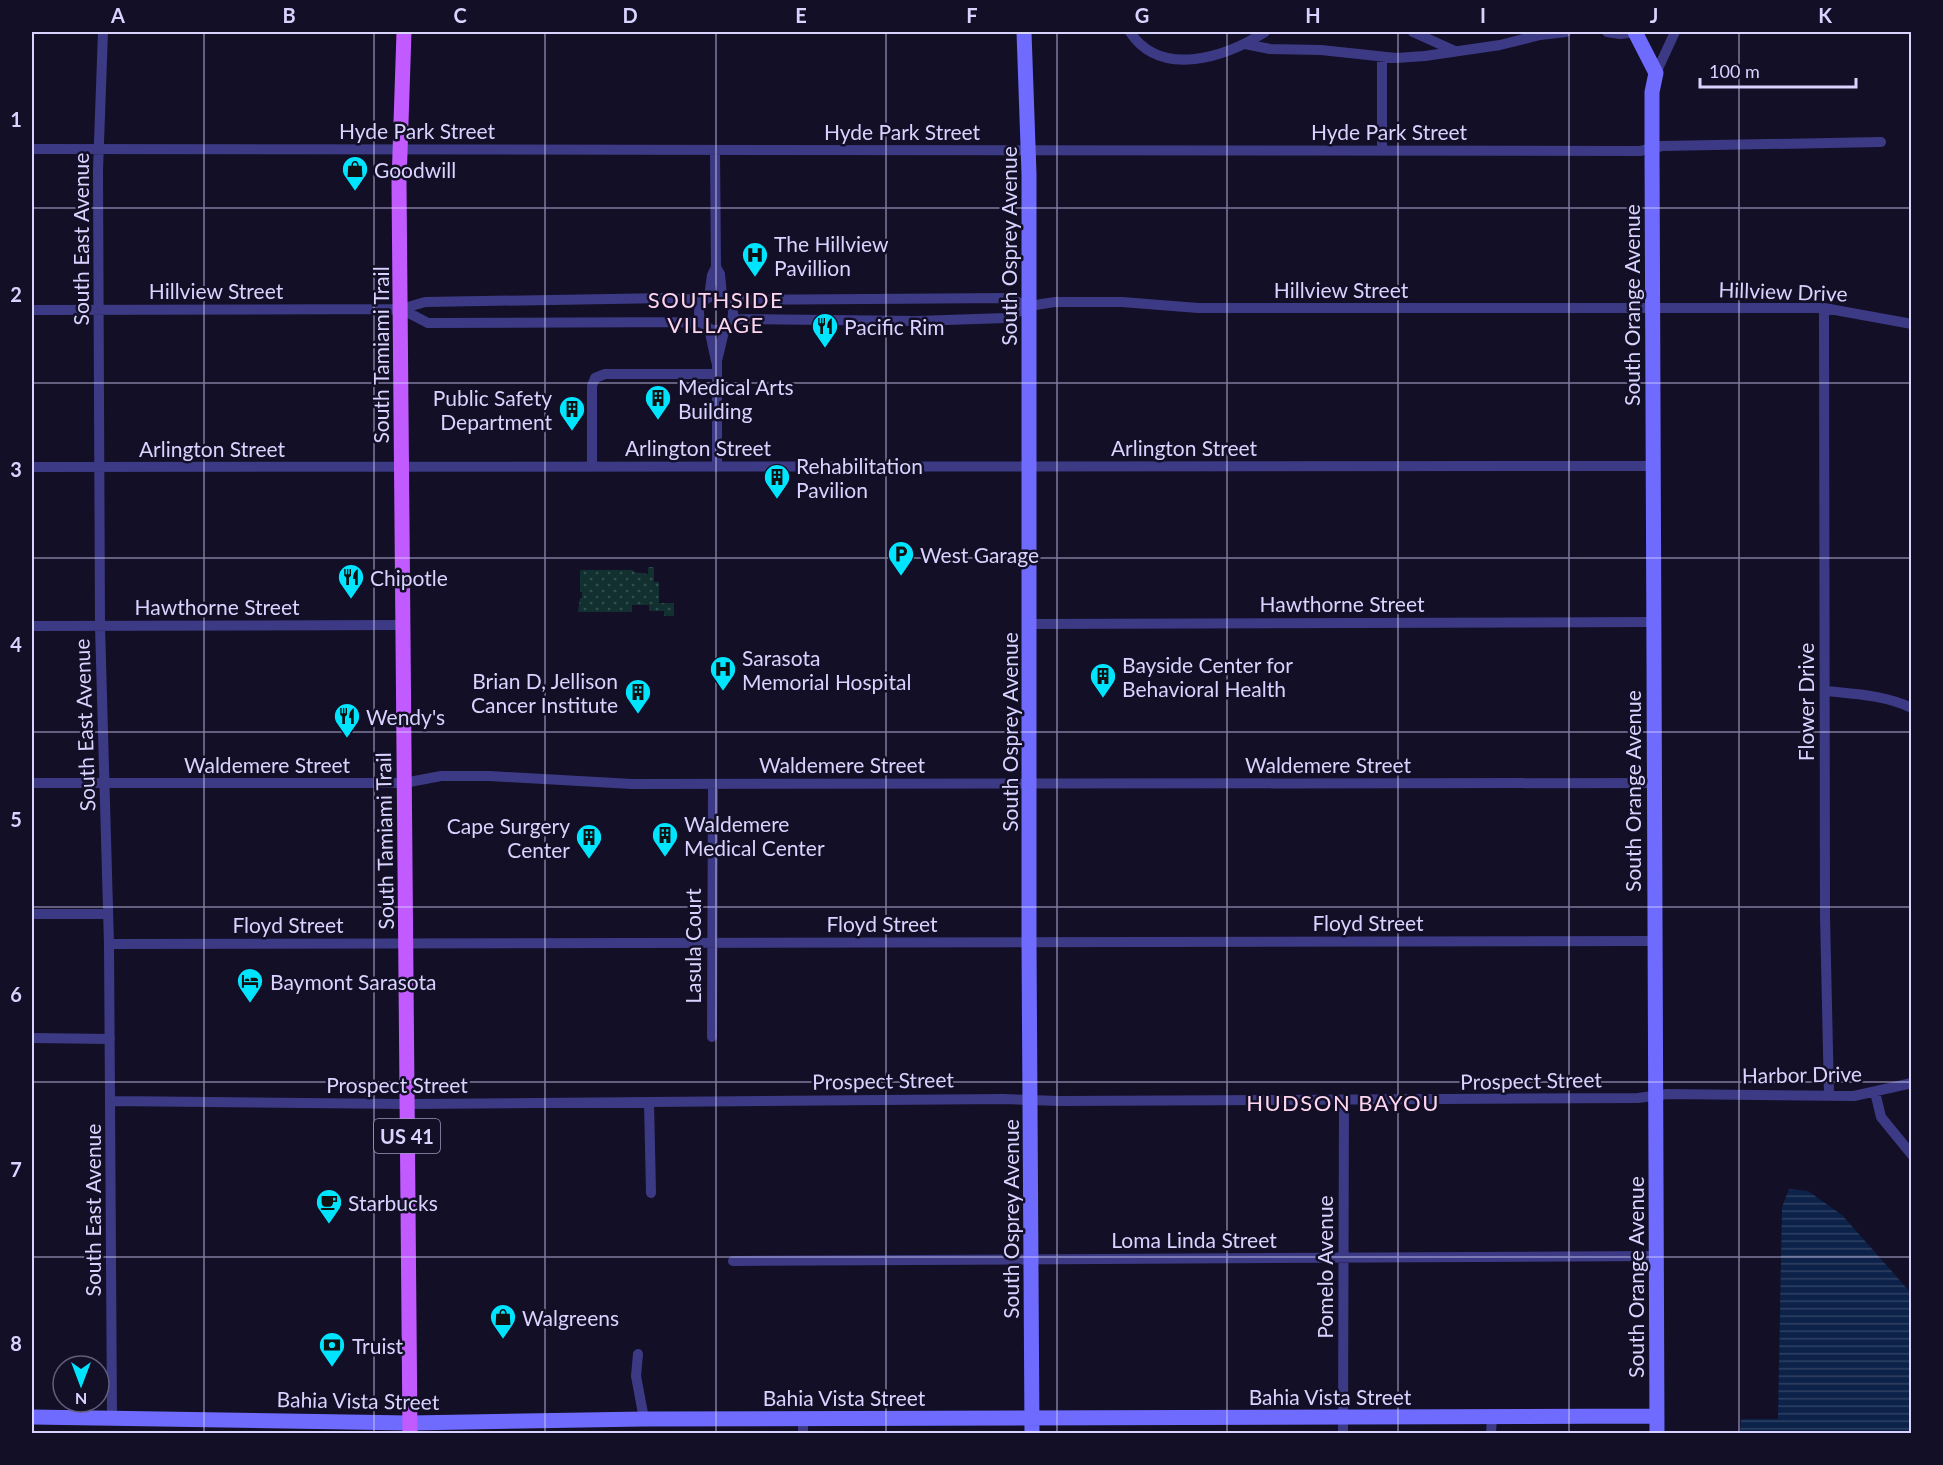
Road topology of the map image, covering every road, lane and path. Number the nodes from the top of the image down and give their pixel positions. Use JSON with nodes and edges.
{"nodes":[{"id":1,"x":103,"y":32,"type":"edge"},
{"id":2,"x":404,"y":32,"type":"edge"},
{"id":3,"x":1024,"y":32,"type":"edge"},
{"id":4,"x":1130,"y":32,"type":"edge"},
{"id":5,"x":1265,"y":32,"type":"edge"},
{"id":6,"x":1413,"y":32,"type":"edge"},
{"id":7,"x":1566,"y":32,"type":"edge"},
{"id":8,"x":1607,"y":32,"type":"edge"},
{"id":9,"x":1635,"y":32,"type":"edge"},
{"id":10,"x":1675,"y":32,"type":"edge"},
{"id":11,"x":1245,"y":44,"type":"junction"},
{"id":12,"x":1456,"y":52,"type":"junction"},
{"id":13,"x":1382,"y":57,"type":"junction"},
{"id":14,"x":1656,"y":73,"type":"junction"},
{"id":15,"x":1881,"y":142,"type":"dead end"},
{"id":16,"x":1652,"y":148,"type":"junction"},
{"id":17,"x":32,"y":149,"type":"edge"},
{"id":18,"x":99,"y":149,"type":"junction"},
{"id":19,"x":399,"y":149,"type":"junction"},
{"id":20,"x":1382,"y":150,"type":"junction"},
{"id":21,"x":715,"y":151,"type":"junction"},
{"id":22,"x":1029,"y":151,"type":"junction"},
{"id":23,"x":716,"y":267,"type":"junction"},
{"id":24,"x":725,"y":298,"type":"junction"},
{"id":25,"x":707,"y":299,"type":"junction"},
{"id":26,"x":1029,"y":306,"type":"junction"},
{"id":27,"x":1653,"y":308,"type":"junction"},
{"id":28,"x":1824,"y":308,"type":"junction"},
{"id":29,"x":100,"y":309,"type":"junction"},
{"id":30,"x":401,"y":309,"type":"junction"},
{"id":31,"x":32,"y":310,"type":"edge"},
{"id":32,"x":729,"y":323,"type":"junction"},
{"id":33,"x":1911,"y":324,"type":"edge"},
{"id":34,"x":706,"y":325,"type":"junction"},
{"id":35,"x":717,"y":361,"type":"junction"},
{"id":36,"x":717,"y":374,"type":"junction"},
{"id":37,"x":1653,"y":466,"type":"junction"},
{"id":38,"x":32,"y":467,"type":"edge"},
{"id":39,"x":99,"y":467,"type":"junction"},
{"id":40,"x":401,"y":467,"type":"junction"},
{"id":41,"x":592,"y":467,"type":"junction"},
{"id":42,"x":717,"y":467,"type":"junction"},
{"id":43,"x":1029,"y":467,"type":"junction"},
{"id":44,"x":1653,"y":622,"type":"junction"},
{"id":45,"x":1030,"y":624,"type":"junction"},
{"id":46,"x":402,"y":625,"type":"junction"},
{"id":47,"x":32,"y":626,"type":"edge"},
{"id":48,"x":100,"y":626,"type":"junction"},
{"id":49,"x":1826,"y":691,"type":"junction"},
{"id":50,"x":1911,"y":708,"type":"edge"},
{"id":51,"x":32,"y":783,"type":"edge"},
{"id":52,"x":105,"y":783,"type":"junction"},
{"id":53,"x":404,"y":783,"type":"junction"},
{"id":54,"x":1030,"y":783,"type":"junction"},
{"id":55,"x":1653,"y":783,"type":"junction"},
{"id":56,"x":713,"y":784,"type":"junction"},
{"id":57,"x":32,"y":914,"type":"edge"},
{"id":58,"x":108,"y":914,"type":"junction"},
{"id":59,"x":1654,"y":941,"type":"junction"},
{"id":60,"x":712,"y":942,"type":"junction"},
{"id":61,"x":1029,"y":942,"type":"junction"},
{"id":62,"x":109,"y":944,"type":"junction"},
{"id":63,"x":405,"y":944,"type":"junction"},
{"id":64,"x":712,"y":1037,"type":"dead end"},
{"id":65,"x":32,"y":1038,"type":"edge"},
{"id":66,"x":110,"y":1039,"type":"junction"},
{"id":67,"x":1911,"y":1083,"type":"edge"},
{"id":68,"x":1875,"y":1092,"type":"junction"},
{"id":69,"x":1829,"y":1095,"type":"junction"},
{"id":70,"x":1655,"y":1097,"type":"junction"},
{"id":71,"x":1030,"y":1100,"type":"junction"},
{"id":72,"x":111,"y":1101,"type":"junction"},
{"id":73,"x":1344,"y":1101,"type":"junction"},
{"id":74,"x":649,"y":1102,"type":"junction"},
{"id":75,"x":407,"y":1104,"type":"junction"},
{"id":76,"x":1911,"y":1155,"type":"edge"},
{"id":77,"x":651,"y":1193,"type":"dead end"},
{"id":78,"x":1656,"y":1256,"type":"junction"},
{"id":79,"x":1343,"y":1258,"type":"junction"},
{"id":80,"x":1031,"y":1259,"type":"junction"},
{"id":81,"x":733,"y":1261,"type":"dead end"},
{"id":82,"x":638,"y":1354,"type":"dead end"},
{"id":83,"x":1492,"y":1416,"type":"junction"},
{"id":84,"x":1657,"y":1416,"type":"junction"},
{"id":85,"x":32,"y":1417,"type":"edge"},
{"id":86,"x":112,"y":1417,"type":"junction"},
{"id":87,"x":1343,"y":1417,"type":"junction"},
{"id":88,"x":644,"y":1419,"type":"junction"},
{"id":89,"x":803,"y":1426,"type":"edge"},
{"id":90,"x":1032,"y":1426,"type":"edge"},
{"id":91,"x":550,"y":1427,"type":"edge"},
{"id":92,"x":410,"y":1428,"type":"edge"},
{"id":93,"x":1343,"y":1434,"type":"edge"},
{"id":94,"x":1491,"y":1434,"type":"edge"},
{"id":95,"x":1657,"y":1434,"type":"edge"}],
"edges":[{"from":1,"to":18,"type":"street","name":"South East Avenue"},
{"from":2,"to":19,"type":"main road","name":"South Tamiami Trail","number":"US 41"},
{"from":3,"to":22,"type":"street","name":"South Osprey Avenue"},
{"from":4,"to":11,"type":"street"},
{"from":5,"to":11,"type":"street"},
{"from":6,"to":12,"type":"street"},
{"from":7,"to":12,"type":"street"},
{"from":8,"to":9,"type":"street"},
{"from":9,"to":14,"type":"street"},
{"from":10,"to":14,"type":"street"},
{"from":11,"to":13,"type":"street"},
{"from":12,"to":13,"type":"street"},
{"from":13,"to":20,"type":"street"},
{"from":14,"to":16,"type":"street","name":"South Orange Avenue"},
{"from":15,"to":16,"type":"street","name":"Hyde Park Street"},
{"from":16,"to":20,"type":"street","name":"Hyde Park Street"},
{"from":16,"to":27,"type":"street","name":"South Orange Avenue"},
{"from":17,"to":18,"type":"street","name":"Hyde Park Street"},
{"from":18,"to":19,"type":"street","name":"Hyde Park Street"},
{"from":18,"to":29,"type":"street","name":"South East Avenue"},
{"from":19,"to":21,"type":"street","name":"Hyde Park Street"},
{"from":19,"to":30,"type":"main road","name":"South Tamiami Trail","number":"US 41"},
{"from":20,"to":22,"type":"street","name":"Hyde Park Street"},
{"from":21,"to":22,"type":"street","name":"Hyde Park Street"},
{"from":21,"to":23,"type":"street"},
{"from":22,"to":26,"type":"street","name":"South Osprey Avenue"},
{"from":23,"to":24,"type":"street"},
{"from":23,"to":25,"type":"street"},
{"from":24,"to":25,"type":"street"},
{"from":24,"to":26,"type":"street","name":"Hillview Street"},
{"from":24,"to":32,"type":"street"},
{"from":25,"to":30,"type":"street","name":"Hillview Street"},
{"from":25,"to":34,"type":"street"},
{"from":26,"to":27,"type":"street","name":"Hillview Street"},
{"from":26,"to":32,"type":"street","name":"Hillview Street"},
{"from":26,"to":43,"type":"street","name":"South Osprey Avenue"},
{"from":27,"to":28,"type":"street","name":"Hillview Drive"},
{"from":27,"to":37,"type":"street","name":"South Orange Avenue"},
{"from":28,"to":33,"type":"street","name":"Hillview Drive"},
{"from":28,"to":49,"type":"street","name":"Flower Drive"},
{"from":29,"to":30,"type":"street","name":"Hillview Street"},
{"from":29,"to":31,"type":"street","name":"Hillview Street"},
{"from":29,"to":39,"type":"street","name":"South East Avenue"},
{"from":30,"to":34,"type":"street","name":"Hillview Street"},
{"from":30,"to":40,"type":"main road","name":"South Tamiami Trail","number":"US 41"},
{"from":32,"to":34,"type":"street"},
{"from":32,"to":35,"type":"street"},
{"from":34,"to":35,"type":"street"},
{"from":35,"to":36,"type":"street"},
{"from":36,"to":41,"type":"street"},
{"from":36,"to":42,"type":"street"},
{"from":37,"to":43,"type":"street","name":"Arlington Street"},
{"from":37,"to":44,"type":"street","name":"South Orange Avenue"},
{"from":38,"to":39,"type":"street","name":"Arlington Street"},
{"from":39,"to":40,"type":"street","name":"Arlington Street"},
{"from":39,"to":48,"type":"street","name":"South East Avenue"},
{"from":40,"to":41,"type":"street","name":"Arlington Street"},
{"from":40,"to":46,"type":"main road","name":"South Tamiami Trail","number":"US 41"},
{"from":41,"to":42,"type":"street","name":"Arlington Street"},
{"from":42,"to":43,"type":"street","name":"Arlington Street"},
{"from":43,"to":45,"type":"street","name":"South Osprey Avenue"},
{"from":44,"to":45,"type":"street","name":"Hawthorne Street"},
{"from":44,"to":55,"type":"street","name":"South Orange Avenue"},
{"from":45,"to":54,"type":"street","name":"South Osprey Avenue"},
{"from":46,"to":48,"type":"street","name":"Hawthorne Street"},
{"from":46,"to":53,"type":"main road","name":"South Tamiami Trail","number":"US 41"},
{"from":47,"to":48,"type":"street","name":"Hawthorne Street"},
{"from":48,"to":52,"type":"street","name":"South East Avenue"},
{"from":49,"to":50,"type":"street"},
{"from":49,"to":69,"type":"street","name":"Flower Drive"},
{"from":51,"to":52,"type":"street","name":"Waldemere Street"},
{"from":52,"to":53,"type":"street","name":"Waldemere Street"},
{"from":52,"to":58,"type":"street","name":"South East Avenue"},
{"from":53,"to":56,"type":"street","name":"Waldemere Street"},
{"from":53,"to":63,"type":"main road","name":"South Tamiami Trail","number":"US 41"},
{"from":54,"to":55,"type":"street","name":"Waldemere Street"},
{"from":54,"to":56,"type":"street","name":"Waldemere Street"},
{"from":54,"to":61,"type":"street","name":"South Osprey Avenue"},
{"from":55,"to":59,"type":"street","name":"South Orange Avenue"},
{"from":56,"to":60,"type":"street","name":"Lasula Court"},
{"from":57,"to":58,"type":"street"},
{"from":58,"to":62,"type":"street","name":"South East Avenue"},
{"from":59,"to":61,"type":"street","name":"Floyd Street"},
{"from":59,"to":70,"type":"street","name":"South Orange Avenue"},
{"from":60,"to":61,"type":"street","name":"Floyd Street"},
{"from":60,"to":63,"type":"street","name":"Floyd Street"},
{"from":60,"to":64,"type":"street","name":"Lasula Court"},
{"from":61,"to":71,"type":"street","name":"South Osprey Avenue"},
{"from":62,"to":63,"type":"street","name":"Floyd Street"},
{"from":62,"to":66,"type":"street","name":"South East Avenue"},
{"from":63,"to":75,"type":"main road","name":"South Tamiami Trail","number":"US 41"},
{"from":65,"to":66,"type":"street"},
{"from":66,"to":72,"type":"street","name":"South East Avenue"},
{"from":67,"to":68,"type":"street"},
{"from":68,"to":69,"type":"street","name":"Harbor Drive"},
{"from":68,"to":76,"type":"street","name":"Harbor Drive"},
{"from":69,"to":70,"type":"street","name":"Harbor Drive"},
{"from":70,"to":73,"type":"street","name":"Prospect Street"},
{"from":70,"to":78,"type":"street","name":"South Orange Avenue"},
{"from":71,"to":73,"type":"street","name":"Prospect Street"},
{"from":71,"to":74,"type":"street","name":"Prospect Street"},
{"from":71,"to":80,"type":"street","name":"South Osprey Avenue"},
{"from":72,"to":75,"type":"street","name":"Prospect Street"},
{"from":72,"to":86,"type":"street","name":"South East Avenue"},
{"from":73,"to":79,"type":"street","name":"Pomelo Avenue"},
{"from":74,"to":75,"type":"street","name":"Prospect Street"},
{"from":74,"to":77,"type":"street"},
{"from":75,"to":92,"type":"main road","name":"South Tamiami Trail","number":"US 41"},
{"from":78,"to":79,"type":"street","name":"Loma Linda Street"},
{"from":78,"to":84,"type":"street","name":"South Orange Avenue"},
{"from":79,"to":80,"type":"street","name":"Loma Linda Street"},
{"from":79,"to":87,"type":"street","name":"Pomelo Avenue"},
{"from":80,"to":81,"type":"street","name":"Loma Linda Street"},
{"from":80,"to":90,"type":"street","name":"South Osprey Avenue"},
{"from":82,"to":88,"type":"street"},
{"from":83,"to":84,"type":"street","name":"Bahia Vista Street"},
{"from":83,"to":87,"type":"street","name":"Bahia Vista Street"},
{"from":83,"to":94,"type":"street"},
{"from":84,"to":95,"type":"street","name":"South Orange Avenue"},
{"from":85,"to":86,"type":"street","name":"Bahia Vista Street"},
{"from":86,"to":92,"type":"street","name":"Bahia Vista Street"},
{"from":87,"to":90,"type":"street","name":"Bahia Vista Street"},
{"from":87,"to":93,"type":"street","name":"Pomelo Avenue"},
{"from":88,"to":89,"type":"street","name":"Bahia Vista Street"},
{"from":88,"to":91,"type":"street","name":"Bahia Vista Street"},
{"from":89,"to":90,"type":"street","name":"Bahia Vista Street"},
{"from":91,"to":92,"type":"street","name":"Bahia Vista Street"}]}
